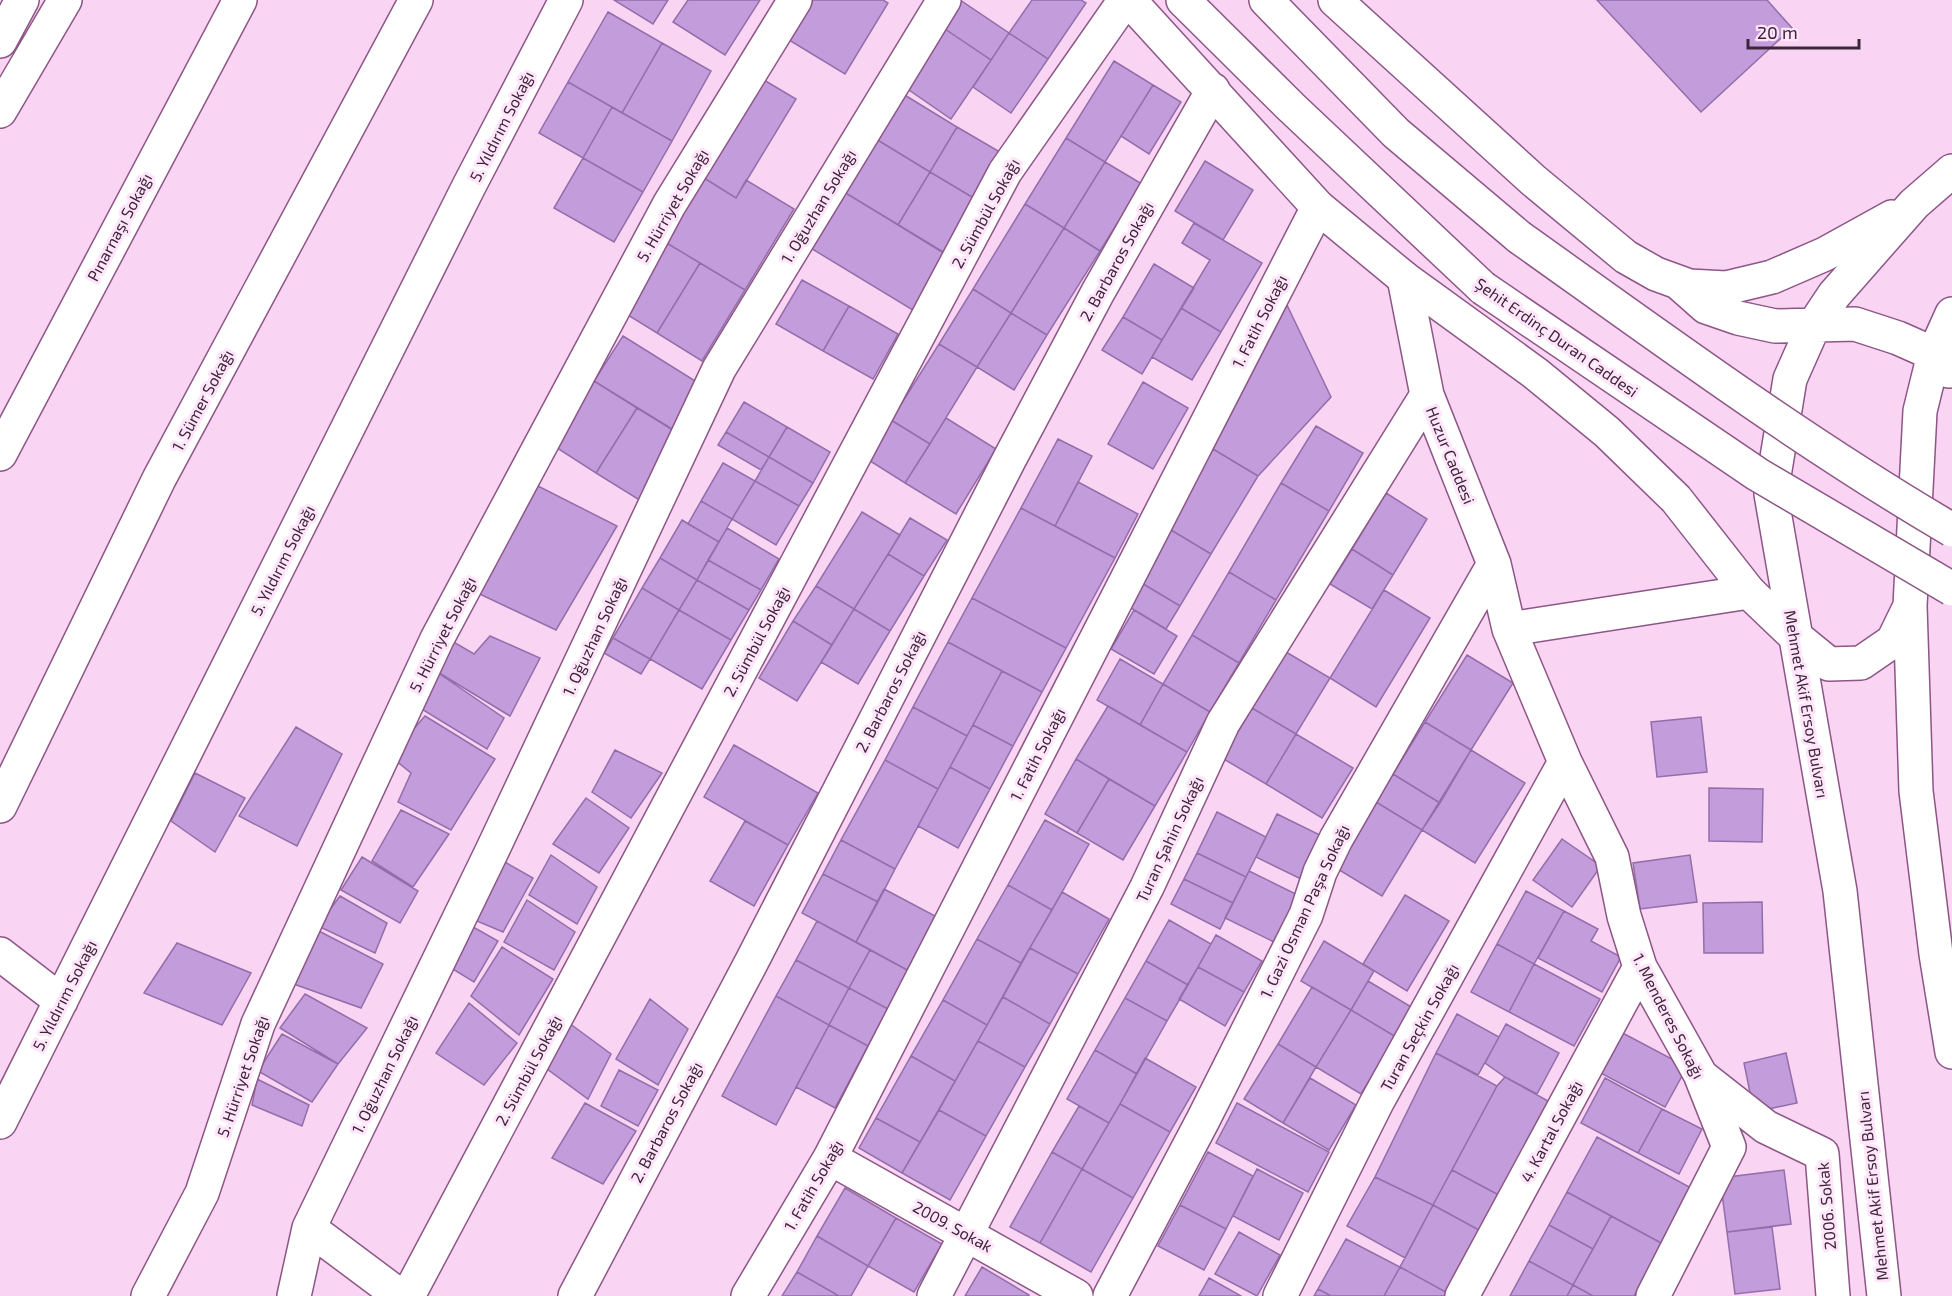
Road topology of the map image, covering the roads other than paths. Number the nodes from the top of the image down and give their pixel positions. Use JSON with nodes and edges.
{"nodes":[{"id":1,"x":22,"y":0,"type":"edge"},
{"id":2,"x":65,"y":0,"type":"edge"},
{"id":3,"x":240,"y":0,"type":"edge"},
{"id":4,"x":416,"y":0,"type":"edge"},
{"id":5,"x":566,"y":0,"type":"edge"},
{"id":6,"x":795,"y":0,"type":"edge"},
{"id":7,"x":944,"y":0,"type":"edge"},
{"id":8,"x":1127,"y":0,"type":"edge"},
{"id":9,"x":1183,"y":0,"type":"edge"},
{"id":10,"x":1266,"y":0,"type":"edge"},
{"id":11,"x":1335,"y":0,"type":"edge"},
{"id":12,"x":0,"y":41,"type":"edge"},
{"id":13,"x":1213,"y":90,"type":"junction"},
{"id":14,"x":1,"y":104,"type":"edge"},
{"id":15,"x":1952,"y":171,"type":"edge"},
{"id":16,"x":1914,"y":204,"type":"junction"},
{"id":17,"x":1318,"y":207,"type":"junction"},
{"id":18,"x":1404,"y":278,"type":"junction"},
{"id":19,"x":1679,"y":283,"type":"junction"},
{"id":20,"x":1952,"y":314,"type":"edge"},
{"id":21,"x":1814,"y":325,"type":"junction"},
{"id":22,"x":1943,"y":364,"type":"edge"},
{"id":23,"x":1427,"y":395,"type":"junction"},
{"id":24,"x":0,"y":454,"type":"edge"},
{"id":25,"x":1952,"y":530,"type":"edge"},
{"id":26,"x":1494,"y":564,"type":"junction"},
{"id":27,"x":1952,"y":589,"type":"edge"},
{"id":28,"x":1749,"y":592,"type":"junction"},
{"id":29,"x":1910,"y":606,"type":"junction"},
{"id":30,"x":1509,"y":629,"type":"junction"},
{"id":31,"x":1796,"y":638,"type":"junction"},
{"id":32,"x":1565,"y":762,"type":"junction"},
{"id":33,"x":0,"y":806,"type":"edge"},
{"id":34,"x":1952,"y":889,"type":"edge"},
{"id":35,"x":0,"y":954,"type":"edge"},
{"id":36,"x":1936,"y":954,"type":"junction"},
{"id":37,"x":1640,"y":967,"type":"junction"},
{"id":38,"x":61,"y":1001,"type":"junction"},
{"id":39,"x":1952,"y":1052,"type":"edge"},
{"id":40,"x":1700,"y":1074,"type":"junction"},
{"id":41,"x":0,"y":1122,"type":"edge"},
{"id":42,"x":830,"y":1158,"type":"junction"},
{"id":43,"x":309,"y":1228,"type":"junction"},
{"id":44,"x":968,"y":1234,"type":"junction"},
{"id":45,"x":148,"y":1296,"type":"edge"},
{"id":46,"x":294,"y":1296,"type":"edge"},
{"id":47,"x":400,"y":1296,"type":"edge"},
{"id":48,"x":408,"y":1296,"type":"edge"},
{"id":49,"x":575,"y":1296,"type":"edge"},
{"id":50,"x":748,"y":1296,"type":"edge"},
{"id":51,"x":934,"y":1296,"type":"edge"},
{"id":52,"x":1076,"y":1296,"type":"edge"},
{"id":53,"x":1110,"y":1296,"type":"edge"},
{"id":54,"x":1280,"y":1296,"type":"edge"},
{"id":55,"x":1462,"y":1296,"type":"edge"},
{"id":56,"x":1653,"y":1296,"type":"edge"},
{"id":57,"x":1833,"y":1296,"type":"edge"},
{"id":58,"x":1884,"y":1296,"type":"edge"}],
"edges":[{"from":1,"to":12,"type":"street"},
{"from":2,"to":14,"type":"street"},
{"from":3,"to":24,"type":"street","name":"Pınarnaşı Sokağı"},
{"from":4,"to":33,"type":"street","name":"1. Sümer Sokağı"},
{"from":5,"to":38,"type":"street","name":"5. Yıldırım Sokağı"},
{"from":6,"to":45,"type":"street","name":"5. Hürriyet Sokağı"},
{"from":7,"to":43,"type":"street","name":"1. Oğuzhan Sokağı"},
{"from":8,"to":13,"type":"street"},
{"from":8,"to":48,"type":"street","name":"2. Sümbül Sokağı"},
{"from":9,"to":27,"type":"street","name":"Şehit Erdinç Duran Caddesi","bridge":true},
{"from":10,"to":25,"type":"street","bridge":true},
{"from":11,"to":19,"type":"street"},
{"from":13,"to":17,"type":"street"},
{"from":13,"to":49,"type":"street","name":"2. Barbaros Sokağı"},
{"from":15,"to":16,"type":"street","name":"Mehmet Akif Ersoy Bulvarı"},
{"from":16,"to":19,"type":"street"},
{"from":16,"to":21,"type":"street","name":"Mehmet Akif Ersoy Bulvarı"},
{"from":17,"to":18,"type":"street"},
{"from":17,"to":42,"type":"street","name":"1. Fatih Sokağı"},
{"from":18,"to":23,"type":"street","name":"Huzur Caddesi"},
{"from":18,"to":28,"type":"street"},
{"from":19,"to":21,"type":"street"},
{"from":20,"to":22,"type":"street"},
{"from":21,"to":22,"type":"street"},
{"from":21,"to":31,"type":"street","name":"Mehmet Akif Ersoy Bulvarı"},
{"from":22,"to":29,"type":"street"},
{"from":23,"to":26,"type":"street","name":"Huzur Caddesi"},
{"from":23,"to":44,"type":"street","name":"Turan Şahin Sokağı"},
{"from":26,"to":30,"type":"street","name":"Huzur Caddesi"},
{"from":26,"to":53,"type":"street","name":"1. Gazi Osman Paşa Sokağı"},
{"from":28,"to":30,"type":"street"},
{"from":28,"to":31,"type":"street"},
{"from":29,"to":31,"type":"street"},
{"from":29,"to":36,"type":"street"},
{"from":30,"to":32,"type":"street","name":"1. Menderes Sokağı"},
{"from":31,"to":58,"type":"street","name":"Mehmet Akif Ersoy Bulvarı"},
{"from":32,"to":37,"type":"street","name":"1. Menderes Sokağı"},
{"from":32,"to":54,"type":"street","name":"Turan Seçkin Sokağı"},
{"from":34,"to":36,"type":"street"},
{"from":35,"to":38,"type":"street"},
{"from":36,"to":39,"type":"street"},
{"from":37,"to":40,"type":"street","name":"1. Menderes Sokağı"},
{"from":37,"to":55,"type":"street","name":"4. Kartal Sokağı"},
{"from":38,"to":41,"type":"street","name":"5. Yıldırım Sokağı"},
{"from":40,"to":56,"type":"street","name":"1. Menderes Sokağı"},
{"from":40,"to":57,"type":"street","name":"2006. Sokak"},
{"from":42,"to":44,"type":"street","name":"2009. Sokak"},
{"from":42,"to":50,"type":"street","name":"1. Fatih Sokağı"},
{"from":43,"to":46,"type":"street","name":"1. Oğuzhan Sokağı"},
{"from":43,"to":47,"type":"street"},
{"from":44,"to":51,"type":"street","name":"Turan Şahin Sokağı"},
{"from":44,"to":52,"type":"street","name":"2009. Sokak"}]}
